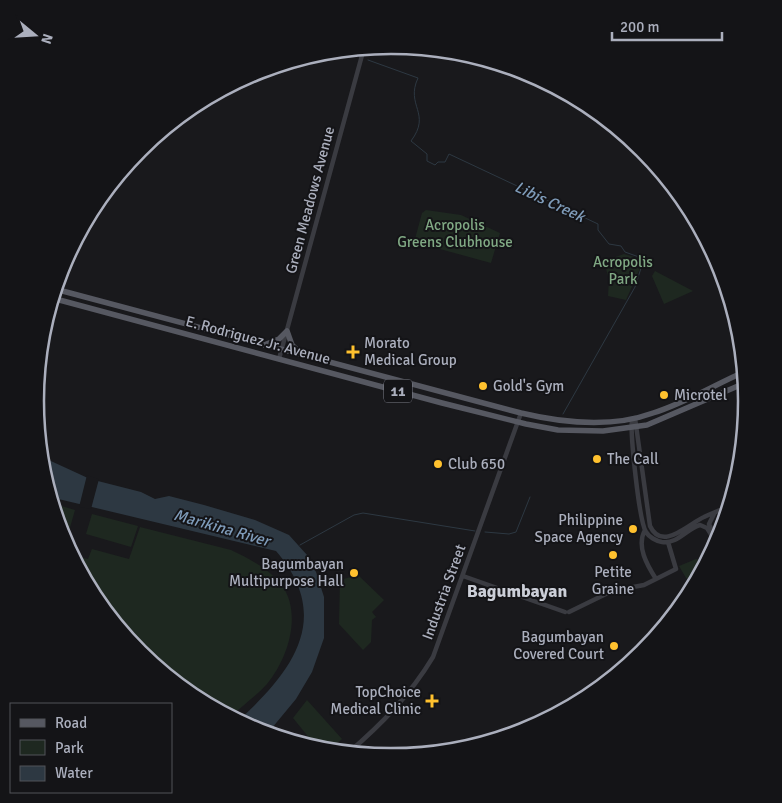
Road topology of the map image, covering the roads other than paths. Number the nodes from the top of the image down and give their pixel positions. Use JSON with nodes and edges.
{"nodes":[{"id":1,"x":362,"y":56,"type":"edge"},
{"id":2,"x":62,"y":291,"type":"edge"},
{"id":3,"x":59,"y":300,"type":"edge"},
{"id":4,"x":174,"y":321,"type":"junction"},
{"id":5,"x":172,"y":330,"type":"junction"},
{"id":6,"x":287,"y":331,"type":"junction"},
{"id":7,"x":263,"y":345,"type":"junction"},
{"id":8,"x":282,"y":350,"type":"junction"},
{"id":9,"x":305,"y":356,"type":"junction"},
{"id":10,"x":279,"y":359,"type":"junction"},
{"id":11,"x":737,"y":375,"type":"edge"},
{"id":12,"x":728,"y":379,"type":"junction"},
{"id":13,"x":738,"y":386,"type":"edge"},
{"id":14,"x":732,"y":389,"type":"junction"},
{"id":15,"x":521,"y":413,"type":"junction"},
{"id":16,"x":633,"y":418,"type":"junction"},
{"id":17,"x":518,"y":422,"type":"junction"},
{"id":18,"x":632,"y":429,"type":"junction"},
{"id":19,"x":641,"y":485,"type":"junction"},
{"id":20,"x":721,"y":511,"type":"edge"},
{"id":21,"x":714,"y":514,"type":"junction"},
{"id":22,"x":702,"y":518,"type":"junction"},
{"id":23,"x":700,"y":525,"type":"junction"},
{"id":24,"x":645,"y":530,"type":"junction"},
{"id":25,"x":652,"y":530,"type":"junction"},
{"id":26,"x":713,"y":532,"type":"edge"},
{"id":27,"x":712,"y":534,"type":"edge"},
{"id":28,"x":668,"y":542,"type":"junction"},
{"id":29,"x":463,"y":576,"type":"junction"},
{"id":30,"x":656,"y":579,"type":"junction"},
{"id":31,"x":355,"y":747,"type":"edge"}],
"edges":[{"from":1,"to":6,"type":"street","name":"Green Meadows Avenue"},
{"from":2,"to":4,"type":"main road","name":"E. Rodriguez Jr. Avenue","number":"11"},
{"from":3,"to":5,"type":"main road","name":"E. Rodriguez Jr. Avenue","number":"11"},
{"from":4,"to":5,"type":"main road"},
{"from":4,"to":7,"type":"main road","name":"E. Rodriguez Jr. Avenue","number":"11"},
{"from":5,"to":10,"type":"main road","name":"E. Rodriguez Jr. Avenue","number":"11"},
{"from":6,"to":7,"type":"main road"},
{"from":6,"to":8,"type":"street","name":"Green Meadows Avenue"},
{"from":6,"to":9,"type":"main road"},
{"from":7,"to":8,"type":"main road","name":"E. Rodriguez Jr. Avenue","number":"11"},
{"from":8,"to":9,"type":"main road","name":"E. Rodriguez Jr. Avenue","number":"11"},
{"from":8,"to":10,"type":"street","name":"Green Meadows Avenue"},
{"from":9,"to":15,"type":"main road","name":"E. Rodriguez Jr. Avenue","number":"11"},
{"from":10,"to":17,"type":"main road","name":"E. Rodriguez Jr. Avenue","number":"11"},
{"from":11,"to":12,"type":"main road","name":"E. Rodriguez Jr. Avenue","number":"11"},
{"from":12,"to":14,"type":"main road"},
{"from":12,"to":16,"type":"main road","name":"E. Rodriguez Jr. Avenue","number":"11"},
{"from":13,"to":14,"type":"main road","name":"E. Rodriguez Jr. Avenue","number":"11"},
{"from":14,"to":18,"type":"main road","name":"E. Rodriguez Jr. Avenue","number":"11"},
{"from":15,"to":16,"type":"main road","name":"E. Rodriguez Jr. Avenue","number":"11"},
{"from":15,"to":17,"type":"street","name":"Industria Street"},
{"from":16,"to":18,"type":"street"},
{"from":17,"to":18,"type":"main road","name":"E. Rodriguez Jr. Avenue","number":"11"},
{"from":17,"to":29,"type":"street","name":"Industria Street"},
{"from":18,"to":19,"type":"street"},
{"from":19,"to":24,"type":"street"},
{"from":19,"to":25,"type":"street"},
{"from":20,"to":21,"type":"street"},
{"from":21,"to":22,"type":"street"},
{"from":21,"to":26,"type":"street"},
{"from":22,"to":23,"type":"street"},
{"from":22,"to":25,"type":"street"},
{"from":23,"to":27,"type":"street"},
{"from":23,"to":28,"type":"street"},
{"from":24,"to":25,"type":"street"},
{"from":24,"to":28,"type":"street"},
{"from":24,"to":30,"type":"street"},
{"from":28,"to":30,"type":"street"},
{"from":29,"to":30,"type":"street"},
{"from":29,"to":31,"type":"street","name":"Industria Street"}]}
